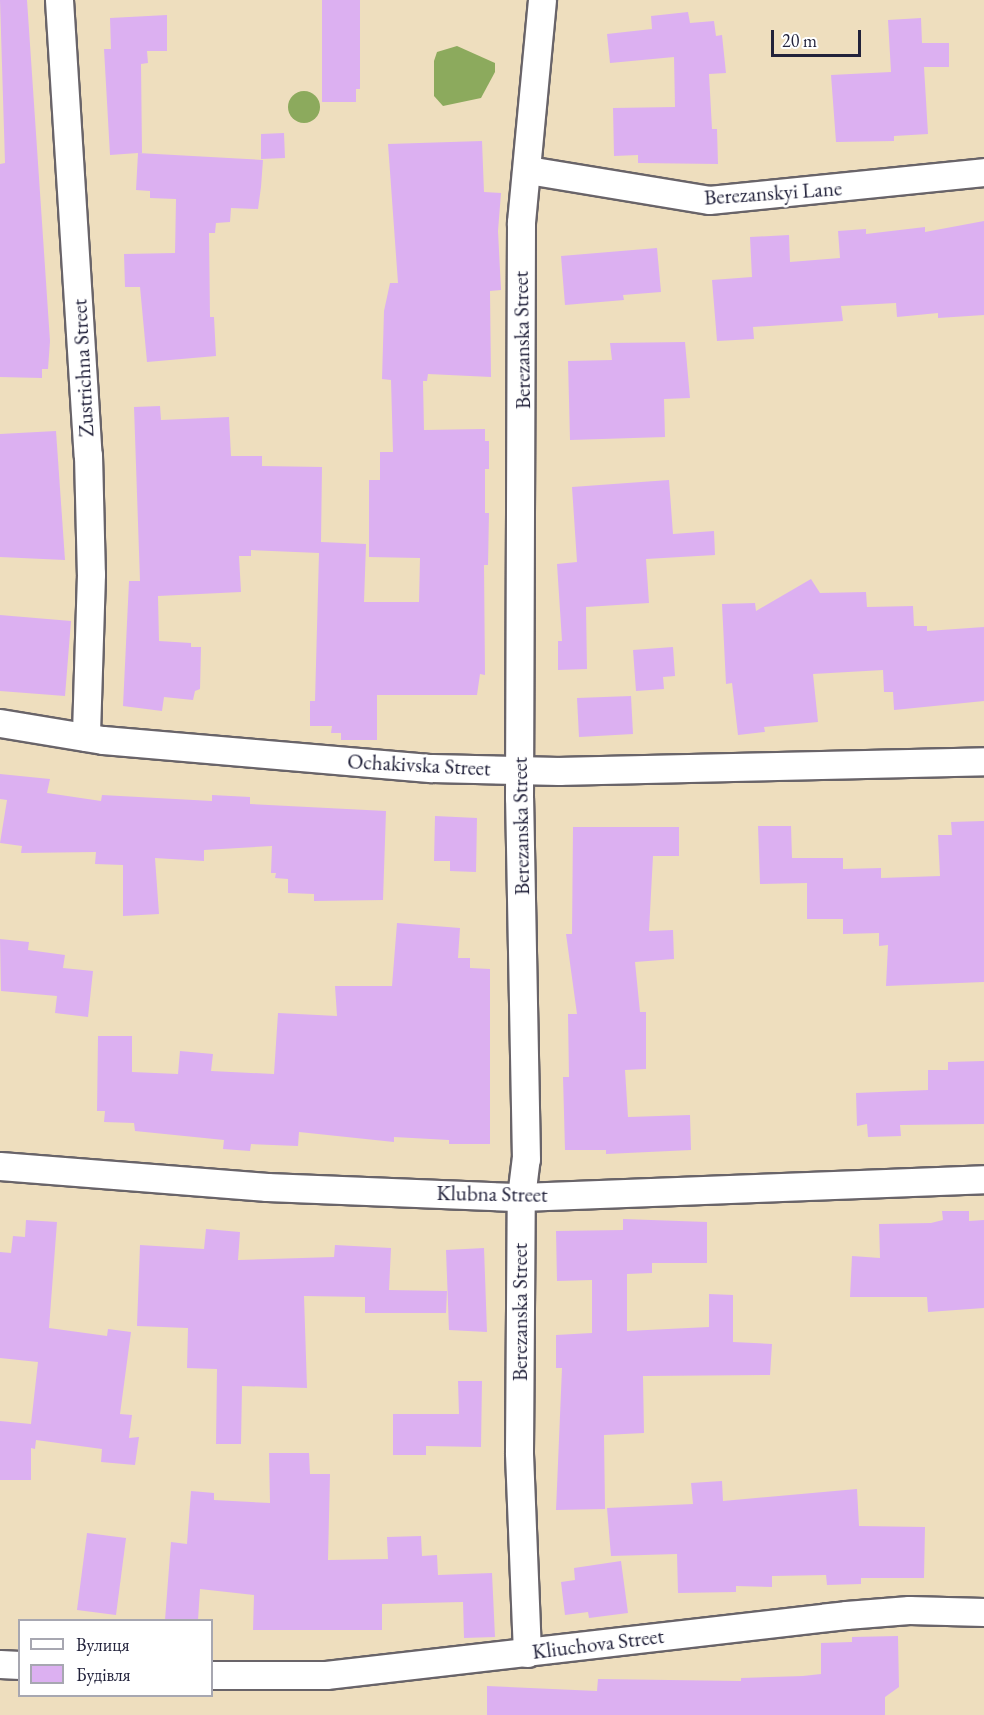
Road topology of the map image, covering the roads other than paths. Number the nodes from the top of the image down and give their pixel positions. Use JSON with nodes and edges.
{"nodes":[{"id":1,"x":59,"y":0,"type":"edge"},
{"id":2,"x":542,"y":0,"type":"edge"},
{"id":3,"x":528,"y":170,"type":"junction"},
{"id":4,"x":984,"y":172,"type":"edge"},
{"id":5,"x":0,"y":723,"type":"edge"},
{"id":6,"x":86,"y":737,"type":"junction"},
{"id":7,"x":984,"y":761,"type":"edge"},
{"id":8,"x":520,"y":770,"type":"junction"},
{"id":9,"x":0,"y":1166,"type":"edge"},
{"id":10,"x":984,"y":1179,"type":"edge"},
{"id":11,"x":520,"y":1197,"type":"junction"},
{"id":12,"x":984,"y":1612,"type":"edge"},
{"id":13,"x":527,"y":1653,"type":"junction"},
{"id":14,"x":0,"y":1664,"type":"edge"},
{"id":15,"x":18,"y":1665,"type":"edge"},
{"id":16,"x":213,"y":1675,"type":"edge"}],
"edges":[{"from":1,"to":6,"type":"street","name":"Zustrichna Street"},
{"from":2,"to":3,"type":"street","name":"Berezanska Street"},
{"from":3,"to":4,"type":"street","name":"Berezanskyi Lane"},
{"from":3,"to":8,"type":"street","name":"Berezanska Street"},
{"from":5,"to":6,"type":"street","name":"Ochakivska Street"},
{"from":6,"to":8,"type":"street","name":"Ochakivska Street"},
{"from":7,"to":8,"type":"street","name":"Ochakivska Street"},
{"from":8,"to":11,"type":"street","name":"Berezanska Street"},
{"from":9,"to":11,"type":"street","name":"Klubna Street"},
{"from":10,"to":11,"type":"street","name":"Klubna Street"},
{"from":11,"to":13,"type":"street","name":"Berezanska Street"},
{"from":12,"to":13,"type":"street","name":"Kliuchova Street"},
{"from":13,"to":16,"type":"street","name":"Kliuchova Street"},
{"from":14,"to":15,"type":"street"}]}
